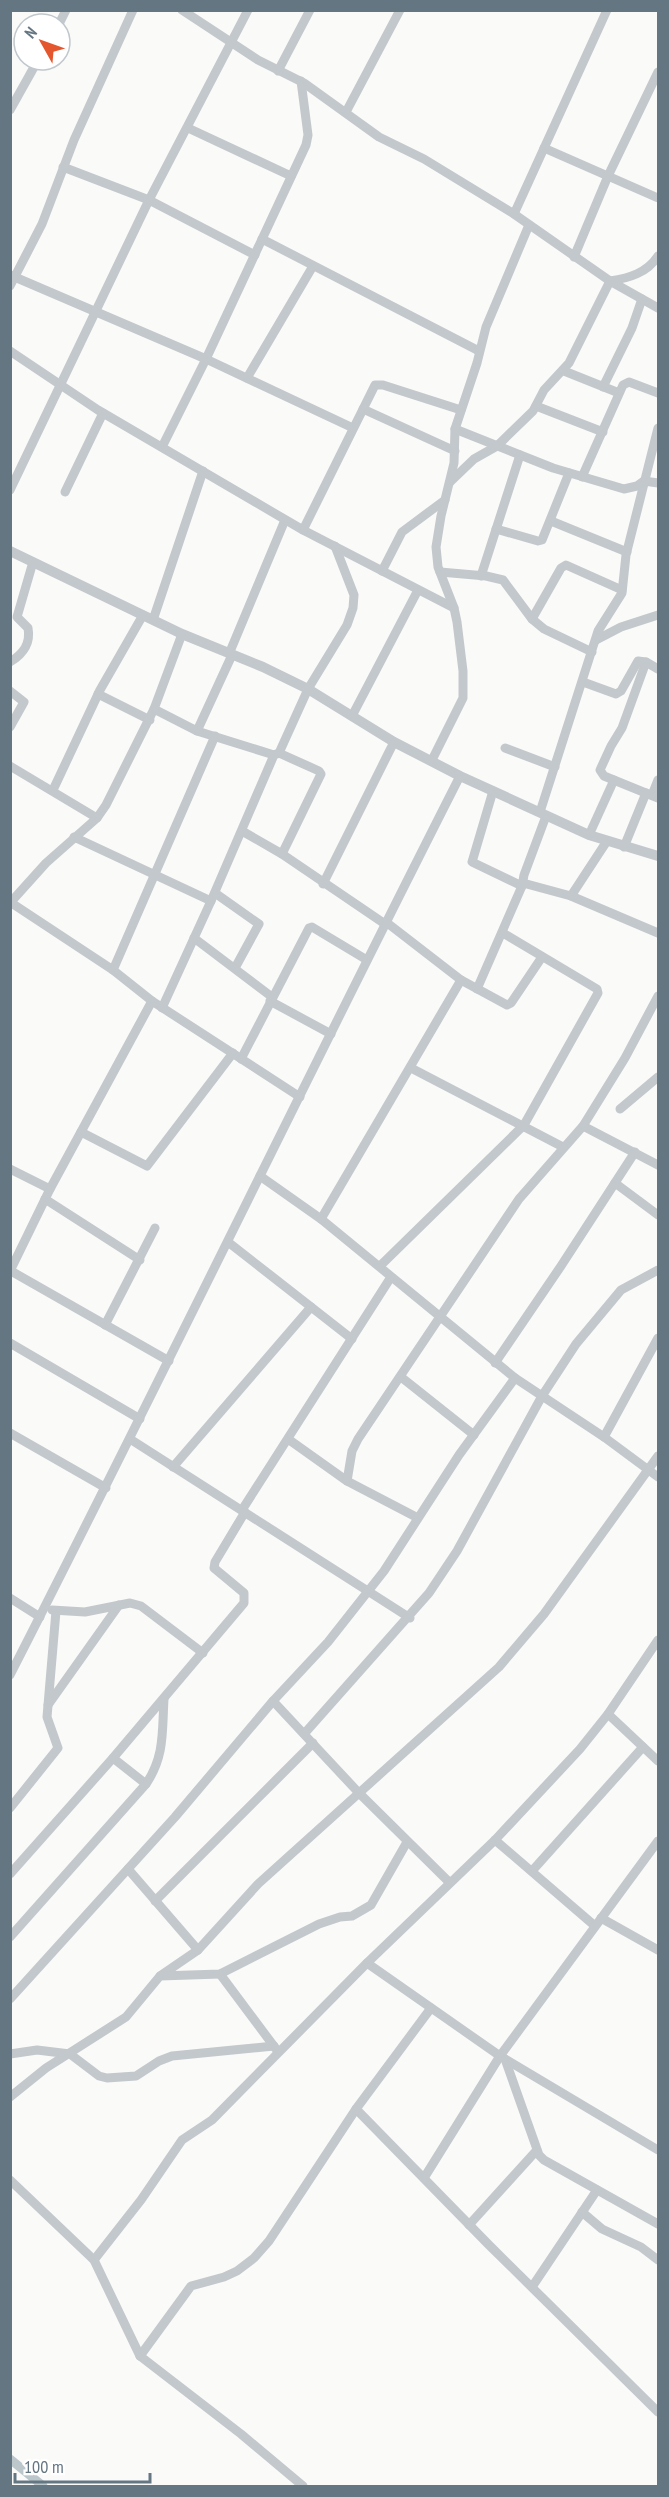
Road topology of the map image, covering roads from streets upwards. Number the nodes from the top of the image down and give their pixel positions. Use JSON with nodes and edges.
{"nodes":[{"id":1,"x":133,"y":10,"type":"edge"},
{"id":2,"x":182,"y":10,"type":"edge"},
{"id":3,"x":248,"y":10,"type":"edge"},
{"id":4,"x":310,"y":10,"type":"edge"},
{"id":5,"x":400,"y":10,"type":"edge"},
{"id":6,"x":594,"y":10,"type":"edge"},
{"id":7,"x":606,"y":14,"type":"edge"},
{"id":8,"x":232,"y":44,"type":"junction"},
{"id":9,"x":278,"y":71,"type":"junction"},
{"id":10,"x":31,"y":72,"type":"edge"},
{"id":11,"x":658,"y":72,"type":"edge"},
{"id":12,"x":301,"y":81,"type":"junction"},
{"id":13,"x":10,"y":110,"type":"edge"},
{"id":14,"x":346,"y":112,"type":"junction"},
{"id":15,"x":188,"y":128,"type":"junction"},
{"id":16,"x":544,"y":148,"type":"junction"},
{"id":17,"x":63,"y":167,"type":"junction"},
{"id":18,"x":291,"y":176,"type":"junction"},
{"id":19,"x":608,"y":176,"type":"junction"},
{"id":20,"x":658,"y":198,"type":"edge"},
{"id":21,"x":149,"y":201,"type":"junction"},
{"id":22,"x":514,"y":214,"type":"junction"},
{"id":23,"x":529,"y":225,"type":"junction"},
{"id":24,"x":262,"y":240,"type":"junction"},
{"id":25,"x":255,"y":255,"type":"junction"},
{"id":26,"x":658,"y":256,"type":"edge"},
{"id":27,"x":574,"y":257,"type":"junction"},
{"id":28,"x":313,"y":266,"type":"junction"},
{"id":29,"x":13,"y":276,"type":"edge"},
{"id":30,"x":610,"y":281,"type":"junction"},
{"id":31,"x":10,"y":286,"type":"edge"},
{"id":32,"x":642,"y":299,"type":"junction"},
{"id":33,"x":658,"y":308,"type":"edge"},
{"id":34,"x":97,"y":312,"type":"junction"},
{"id":35,"x":10,"y":351,"type":"edge"},
{"id":36,"x":479,"y":351,"type":"junction"},
{"id":37,"x":206,"y":358,"type":"junction"},
{"id":38,"x":564,"y":371,"type":"junction"},
{"id":39,"x":247,"y":378,"type":"junction"},
{"id":40,"x":61,"y":385,"type":"junction"},
{"id":41,"x":603,"y":387,"type":"junction"},
{"id":42,"x":619,"y":393,"type":"junction"},
{"id":43,"x":658,"y":393,"type":"edge"},
{"id":44,"x":536,"y":406,"type":"junction"},
{"id":45,"x":363,"y":409,"type":"junction"},
{"id":46,"x":460,"y":410,"type":"junction"},
{"id":47,"x":103,"y":413,"type":"junction"},
{"id":48,"x":353,"y":428,"type":"junction"},
{"id":49,"x":658,"y":428,"type":"edge"},
{"id":50,"x":455,"y":429,"type":"junction"},
{"id":51,"x":603,"y":432,"type":"junction"},
{"id":52,"x":497,"y":446,"type":"junction"},
{"id":53,"x":162,"y":447,"type":"junction"},
{"id":54,"x":455,"y":451,"type":"junction"},
{"id":55,"x":520,"y":455,"type":"junction"},
{"id":56,"x":203,"y":471,"type":"junction"},
{"id":57,"x":569,"y":473,"type":"junction"},
{"id":58,"x":582,"y":477,"type":"junction"},
{"id":59,"x":644,"y":481,"type":"junction"},
{"id":60,"x":450,"y":483,"type":"junction"},
{"id":61,"x":658,"y":483,"type":"edge"},
{"id":62,"x":10,"y":490,"type":"edge"},
{"id":63,"x":65,"y":492,"type":"dead end"},
{"id":64,"x":445,"y":500,"type":"junction"},
{"id":65,"x":285,"y":520,"type":"junction"},
{"id":66,"x":551,"y":521,"type":"junction"},
{"id":67,"x":496,"y":529,"type":"junction"},
{"id":68,"x":303,"y":530,"type":"junction"},
{"id":69,"x":334,"y":546,"type":"junction"},
{"id":70,"x":10,"y":551,"type":"edge"},
{"id":71,"x":627,"y":552,"type":"junction"},
{"id":72,"x":33,"y":562,"type":"junction"},
{"id":73,"x":382,"y":571,"type":"junction"},
{"id":74,"x":440,"y":572,"type":"junction"},
{"id":75,"x":481,"y":576,"type":"junction"},
{"id":76,"x":418,"y":590,"type":"junction"},
{"id":77,"x":622,"y":590,"type":"junction"},
{"id":78,"x":454,"y":608,"type":"junction"},
{"id":79,"x":658,"y":615,"type":"edge"},
{"id":80,"x":148,"y":618,"type":"junction"},
{"id":81,"x":532,"y":619,"type":"junction"},
{"id":82,"x":183,"y":634,"type":"junction"},
{"id":83,"x":596,"y":640,"type":"junction"},
{"id":84,"x":592,"y":652,"type":"junction"},
{"id":85,"x":230,"y":654,"type":"junction"},
{"id":86,"x":10,"y":662,"type":"edge"},
{"id":87,"x":646,"y":662,"type":"junction"},
{"id":88,"x":658,"y":669,"type":"edge"},
{"id":89,"x":583,"y":682,"type":"junction"},
{"id":90,"x":308,"y":689,"type":"junction"},
{"id":91,"x":10,"y":691,"type":"edge"},
{"id":92,"x":98,"y":694,"type":"junction"},
{"id":93,"x":154,"y":709,"type":"junction"},
{"id":94,"x":352,"y":716,"type":"junction"},
{"id":95,"x":150,"y":720,"type":"junction"},
{"id":96,"x":10,"y":727,"type":"edge"},
{"id":97,"x":197,"y":731,"type":"junction"},
{"id":98,"x":215,"y":736,"type":"junction"},
{"id":99,"x":394,"y":742,"type":"junction"},
{"id":100,"x":505,"y":748,"type":"dead end"},
{"id":101,"x":276,"y":754,"type":"junction"},
{"id":102,"x":432,"y":760,"type":"junction"},
{"id":103,"x":10,"y":766,"type":"edge"},
{"id":104,"x":555,"y":767,"type":"junction"},
{"id":105,"x":460,"y":776,"type":"junction"},
{"id":106,"x":614,"y":780,"type":"junction"},
{"id":107,"x":658,"y":780,"type":"edge"},
{"id":108,"x":53,"y":790,"type":"junction"},
{"id":109,"x":493,"y":791,"type":"junction"},
{"id":110,"x":652,"y":795,"type":"edge"},
{"id":111,"x":543,"y":814,"type":"junction"},
{"id":112,"x":97,"y":818,"type":"junction"},
{"id":113,"x":242,"y":831,"type":"junction"},
{"id":114,"x":589,"y":835,"type":"junction"},
{"id":115,"x":74,"y":837,"type":"junction"},
{"id":116,"x":607,"y":841,"type":"junction"},
{"id":117,"x":624,"y":847,"type":"junction"},
{"id":118,"x":282,"y":854,"type":"junction"},
{"id":119,"x":658,"y":856,"type":"edge"},
{"id":120,"x":155,"y":876,"type":"junction"},
{"id":121,"x":323,"y":884,"type":"junction"},
{"id":122,"x":523,"y":885,"type":"junction"},
{"id":123,"x":571,"y":896,"type":"junction"},
{"id":124,"x":213,"y":897,"type":"junction"},
{"id":125,"x":11,"y":902,"type":"edge"},
{"id":126,"x":385,"y":923,"type":"junction"},
{"id":127,"x":503,"y":933,"type":"junction"},
{"id":128,"x":658,"y":933,"type":"edge"},
{"id":129,"x":194,"y":938,"type":"junction"},
{"id":130,"x":542,"y":957,"type":"junction"},
{"id":131,"x":367,"y":960,"type":"junction"},
{"id":132,"x":235,"y":968,"type":"junction"},
{"id":133,"x":113,"y":970,"type":"junction"},
{"id":134,"x":461,"y":980,"type":"junction"},
{"id":135,"x":477,"y":989,"type":"junction"},
{"id":136,"x":658,"y":996,"type":"edge"},
{"id":137,"x":271,"y":999,"type":"junction"},
{"id":138,"x":152,"y":1001,"type":"junction"},
{"id":139,"x":162,"y":1008,"type":"junction"},
{"id":140,"x":331,"y":1034,"type":"junction"},
{"id":141,"x":237,"y":1056,"type":"junction"},
{"id":142,"x":411,"y":1068,"type":"junction"},
{"id":143,"x":658,"y":1077,"type":"edge"},
{"id":144,"x":300,"y":1097,"type":"junction"},
{"id":145,"x":620,"y":1109,"type":"dead end"},
{"id":146,"x":524,"y":1125,"type":"junction"},
{"id":147,"x":583,"y":1126,"type":"junction"},
{"id":148,"x":81,"y":1132,"type":"junction"},
{"id":149,"x":563,"y":1147,"type":"junction"},
{"id":150,"x":635,"y":1152,"type":"junction"},
{"id":151,"x":658,"y":1165,"type":"edge"},
{"id":152,"x":10,"y":1169,"type":"edge"},
{"id":153,"x":260,"y":1176,"type":"junction"},
{"id":154,"x":615,"y":1183,"type":"junction"},
{"id":155,"x":50,"y":1189,"type":"junction"},
{"id":156,"x":45,"y":1199,"type":"junction"},
{"id":157,"x":658,"y":1215,"type":"edge"},
{"id":158,"x":321,"y":1219,"type":"junction"},
{"id":159,"x":155,"y":1228,"type":"dead end"},
{"id":160,"x":228,"y":1242,"type":"junction"},
{"id":161,"x":140,"y":1260,"type":"junction"},
{"id":162,"x":11,"y":1266,"type":"edge"},
{"id":163,"x":380,"y":1266,"type":"junction"},
{"id":164,"x":658,"y":1270,"type":"edge"},
{"id":165,"x":391,"y":1277,"type":"junction"},
{"id":166,"x":311,"y":1307,"type":"junction"},
{"id":167,"x":441,"y":1318,"type":"junction"},
{"id":168,"x":105,"y":1325,"type":"junction"},
{"id":169,"x":658,"y":1338,"type":"edge"},
{"id":170,"x":352,"y":1340,"type":"junction"},
{"id":171,"x":10,"y":1343,"type":"edge"},
{"id":172,"x":169,"y":1361,"type":"junction"},
{"id":173,"x":495,"y":1363,"type":"junction"},
{"id":174,"x":401,"y":1377,"type":"junction"},
{"id":175,"x":515,"y":1378,"type":"junction"},
{"id":176,"x":542,"y":1396,"type":"junction"},
{"id":177,"x":140,"y":1419,"type":"junction"},
{"id":178,"x":10,"y":1433,"type":"edge"},
{"id":179,"x":474,"y":1435,"type":"junction"},
{"id":180,"x":604,"y":1437,"type":"junction"},
{"id":181,"x":288,"y":1439,"type":"junction"},
{"id":182,"x":130,"y":1440,"type":"junction"},
{"id":183,"x":658,"y":1456,"type":"edge"},
{"id":184,"x":173,"y":1467,"type":"junction"},
{"id":185,"x":648,"y":1469,"type":"junction"},
{"id":186,"x":658,"y":1477,"type":"edge"},
{"id":187,"x":346,"y":1481,"type":"junction"},
{"id":188,"x":106,"y":1488,"type":"junction"},
{"id":189,"x":244,"y":1511,"type":"junction"},
{"id":190,"x":418,"y":1518,"type":"junction"},
{"id":191,"x":369,"y":1590,"type":"junction"},
{"id":192,"x":10,"y":1598,"type":"edge"},
{"id":193,"x":120,"y":1605,"type":"junction"},
{"id":194,"x":56,"y":1611,"type":"junction"},
{"id":195,"x":42,"y":1613,"type":"junction"},
{"id":196,"x":410,"y":1618,"type":"junction"},
{"id":197,"x":658,"y":1640,"type":"edge"},
{"id":198,"x":203,"y":1653,"type":"junction"},
{"id":199,"x":10,"y":1675,"type":"edge"},
{"id":200,"x":164,"y":1699,"type":"junction"},
{"id":201,"x":273,"y":1701,"type":"junction"},
{"id":202,"x":47,"y":1707,"type":"junction"},
{"id":203,"x":609,"y":1714,"type":"junction"},
{"id":204,"x":304,"y":1734,"type":"junction"},
{"id":205,"x":313,"y":1743,"type":"junction"},
{"id":206,"x":643,"y":1747,"type":"junction"},
{"id":207,"x":113,"y":1758,"type":"junction"},
{"id":208,"x":658,"y":1761,"type":"edge"},
{"id":209,"x":146,"y":1784,"type":"junction"},
{"id":210,"x":358,"y":1792,"type":"junction"},
{"id":211,"x":10,"y":1808,"type":"edge"},
{"id":212,"x":495,"y":1840,"type":"junction"},
{"id":213,"x":658,"y":1841,"type":"edge"},
{"id":214,"x":407,"y":1842,"type":"junction"},
{"id":215,"x":128,"y":1869,"type":"junction"},
{"id":216,"x":532,"y":1871,"type":"junction"},
{"id":217,"x":10,"y":1874,"type":"edge"},
{"id":218,"x":449,"y":1882,"type":"junction"},
{"id":219,"x":155,"y":1901,"type":"junction"},
{"id":220,"x":598,"y":1922,"type":"junction"},
{"id":221,"x":10,"y":1937,"type":"edge"},
{"id":222,"x":198,"y":1950,"type":"junction"},
{"id":223,"x":658,"y":1950,"type":"edge"},
{"id":224,"x":367,"y":1963,"type":"junction"},
{"id":225,"x":220,"y":1974,"type":"junction"},
{"id":226,"x":160,"y":1976,"type":"junction"},
{"id":227,"x":10,"y":1999,"type":"edge"},
{"id":228,"x":431,"y":2008,"type":"junction"},
{"id":229,"x":276,"y":2049,"type":"junction"},
{"id":230,"x":10,"y":2054,"type":"edge"},
{"id":231,"x":70,"y":2054,"type":"junction"},
{"id":232,"x":502,"y":2058,"type":"junction"},
{"id":233,"x":10,"y":2097,"type":"edge"},
{"id":234,"x":356,"y":2109,"type":"junction"},
{"id":235,"x":537,"y":2150,"type":"junction"},
{"id":236,"x":658,"y":2150,"type":"edge"},
{"id":237,"x":424,"y":2178,"type":"junction"},
{"id":238,"x":10,"y":2180,"type":"edge"},
{"id":239,"x":597,"y":2190,"type":"junction"},
{"id":240,"x":582,"y":2212,"type":"junction"},
{"id":241,"x":469,"y":2224,"type":"junction"},
{"id":242,"x":658,"y":2224,"type":"edge"},
{"id":243,"x":94,"y":2260,"type":"junction"},
{"id":244,"x":658,"y":2260,"type":"edge"},
{"id":245,"x":532,"y":2287,"type":"junction"},
{"id":246,"x":140,"y":2356,"type":"junction"},
{"id":247,"x":658,"y":2412,"type":"edge"},
{"id":248,"x":303,"y":2487,"type":"edge"}],
"edges":[{"from":1,"to":17,"type":"street"},
{"from":2,"to":8,"type":"street"},
{"from":3,"to":8,"type":"street"},
{"from":4,"to":9,"type":"street"},
{"from":5,"to":14,"type":"street"},
{"from":6,"to":7,"type":"street"},
{"from":7,"to":16,"type":"street"},
{"from":8,"to":9,"type":"street"},
{"from":8,"to":15,"type":"street"},
{"from":9,"to":12,"type":"street"},
{"from":10,"to":13,"type":"street"},
{"from":11,"to":19,"type":"street"},
{"from":12,"to":14,"type":"street"},
{"from":12,"to":18,"type":"street"},
{"from":14,"to":22,"type":"street"},
{"from":15,"to":18,"type":"street"},
{"from":15,"to":21,"type":"street"},
{"from":16,"to":19,"type":"street"},
{"from":16,"to":22,"type":"street"},
{"from":17,"to":21,"type":"street"},
{"from":17,"to":29,"type":"street"},
{"from":18,"to":24,"type":"street"},
{"from":19,"to":20,"type":"street"},
{"from":19,"to":27,"type":"street"},
{"from":21,"to":25,"type":"street"},
{"from":21,"to":34,"type":"street"},
{"from":22,"to":23,"type":"street"},
{"from":23,"to":27,"type":"street"},
{"from":23,"to":36,"type":"street"},
{"from":24,"to":25,"type":"street"},
{"from":24,"to":28,"type":"street"},
{"from":25,"to":37,"type":"street"},
{"from":26,"to":30,"type":"street"},
{"from":27,"to":30,"type":"street"},
{"from":28,"to":36,"type":"street"},
{"from":28,"to":39,"type":"street"},
{"from":29,"to":31,"type":"street"},
{"from":29,"to":34,"type":"street"},
{"from":30,"to":32,"type":"street"},
{"from":30,"to":38,"type":"street"},
{"from":32,"to":33,"type":"street"},
{"from":32,"to":41,"type":"street"},
{"from":34,"to":37,"type":"street"},
{"from":34,"to":40,"type":"street"},
{"from":35,"to":40,"type":"street"},
{"from":36,"to":46,"type":"street"},
{"from":37,"to":39,"type":"street"},
{"from":37,"to":53,"type":"street"},
{"from":38,"to":41,"type":"street"},
{"from":38,"to":44,"type":"street"},
{"from":39,"to":48,"type":"street"},
{"from":40,"to":47,"type":"street"},
{"from":40,"to":62,"type":"street"},
{"from":41,"to":42,"type":"street"},
{"from":42,"to":43,"type":"street"},
{"from":42,"to":51,"type":"street"},
{"from":44,"to":51,"type":"street"},
{"from":44,"to":52,"type":"street"},
{"from":45,"to":46,"type":"street"},
{"from":45,"to":48,"type":"street"},
{"from":45,"to":54,"type":"street"},
{"from":46,"to":50,"type":"street"},
{"from":47,"to":53,"type":"street"},
{"from":47,"to":63,"type":"street"},
{"from":48,"to":68,"type":"street"},
{"from":49,"to":59,"type":"street"},
{"from":50,"to":52,"type":"street"},
{"from":50,"to":54,"type":"street"},
{"from":51,"to":58,"type":"street"},
{"from":52,"to":55,"type":"street"},
{"from":52,"to":60,"type":"street"},
{"from":53,"to":56,"type":"street"},
{"from":54,"to":60,"type":"street"},
{"from":55,"to":57,"type":"street"},
{"from":55,"to":67,"type":"street"},
{"from":56,"to":65,"type":"street"},
{"from":56,"to":80,"type":"street"},
{"from":57,"to":58,"type":"street"},
{"from":57,"to":66,"type":"street"},
{"from":58,"to":59,"type":"street"},
{"from":59,"to":61,"type":"street"},
{"from":59,"to":71,"type":"street"},
{"from":60,"to":64,"type":"street"},
{"from":64,"to":73,"type":"street"},
{"from":64,"to":74,"type":"street"},
{"from":65,"to":68,"type":"street"},
{"from":65,"to":85,"type":"street"},
{"from":66,"to":67,"type":"street"},
{"from":66,"to":71,"type":"street"},
{"from":67,"to":75,"type":"street"},
{"from":68,"to":69,"type":"street"},
{"from":69,"to":73,"type":"street"},
{"from":69,"to":90,"type":"street"},
{"from":70,"to":72,"type":"street"},
{"from":71,"to":77,"type":"street"},
{"from":72,"to":80,"type":"street"},
{"from":72,"to":86,"type":"street"},
{"from":73,"to":76,"type":"street"},
{"from":74,"to":75,"type":"street"},
{"from":74,"to":78,"type":"street"},
{"from":75,"to":81,"type":"street"},
{"from":76,"to":78,"type":"street"},
{"from":76,"to":94,"type":"street"},
{"from":77,"to":81,"type":"street"},
{"from":77,"to":83,"type":"street"},
{"from":78,"to":102,"type":"street"},
{"from":79,"to":83,"type":"street"},
{"from":80,"to":82,"type":"street"},
{"from":80,"to":92,"type":"street"},
{"from":81,"to":84,"type":"street"},
{"from":82,"to":85,"type":"street"},
{"from":82,"to":93,"type":"street"},
{"from":83,"to":84,"type":"street"},
{"from":84,"to":89,"type":"street"},
{"from":85,"to":90,"type":"street"},
{"from":85,"to":97,"type":"street"},
{"from":87,"to":88,"type":"street"},
{"from":87,"to":89,"type":"street"},
{"from":87,"to":106,"type":"street"},
{"from":89,"to":104,"type":"street"},
{"from":90,"to":94,"type":"street"},
{"from":90,"to":101,"type":"street"},
{"from":91,"to":96,"type":"street"},
{"from":92,"to":95,"type":"street"},
{"from":92,"to":108,"type":"street"},
{"from":93,"to":95,"type":"street"},
{"from":93,"to":97,"type":"street"},
{"from":94,"to":99,"type":"street"},
{"from":95,"to":112,"type":"street"},
{"from":97,"to":98,"type":"street"},
{"from":98,"to":101,"type":"street"},
{"from":98,"to":120,"type":"street"},
{"from":99,"to":102,"type":"street"},
{"from":99,"to":121,"type":"street"},
{"from":100,"to":104,"type":"street"},
{"from":101,"to":113,"type":"street"},
{"from":101,"to":118,"type":"street"},
{"from":102,"to":105,"type":"street"},
{"from":103,"to":108,"type":"street"},
{"from":104,"to":111,"type":"street"},
{"from":105,"to":109,"type":"street"},
{"from":105,"to":126,"type":"street"},
{"from":106,"to":110,"type":"street"},
{"from":106,"to":114,"type":"street"},
{"from":107,"to":110,"type":"street"},
{"from":108,"to":112,"type":"street"},
{"from":109,"to":111,"type":"street"},
{"from":109,"to":122,"type":"street"},
{"from":110,"to":117,"type":"street"},
{"from":111,"to":114,"type":"street"},
{"from":111,"to":122,"type":"street"},
{"from":112,"to":115,"type":"street"},
{"from":113,"to":118,"type":"street"},
{"from":113,"to":124,"type":"street"},
{"from":114,"to":116,"type":"street"},
{"from":115,"to":120,"type":"street"},
{"from":115,"to":125,"type":"street"},
{"from":116,"to":117,"type":"street"},
{"from":116,"to":123,"type":"street"},
{"from":117,"to":119,"type":"street"},
{"from":118,"to":121,"type":"street"},
{"from":120,"to":124,"type":"street"},
{"from":120,"to":133,"type":"street"},
{"from":121,"to":126,"type":"street"},
{"from":122,"to":123,"type":"street"},
{"from":122,"to":127,"type":"street"},
{"from":123,"to":128,"type":"street"},
{"from":124,"to":129,"type":"street"},
{"from":124,"to":132,"type":"street"},
{"from":125,"to":133,"type":"street"},
{"from":126,"to":131,"type":"street"},
{"from":126,"to":134,"type":"street"},
{"from":127,"to":130,"type":"street"},
{"from":127,"to":135,"type":"street"},
{"from":129,"to":132,"type":"street"},
{"from":129,"to":139,"type":"street"},
{"from":130,"to":135,"type":"street"},
{"from":130,"to":146,"type":"street"},
{"from":131,"to":137,"type":"street"},
{"from":131,"to":140,"type":"street"},
{"from":132,"to":137,"type":"street"},
{"from":133,"to":138,"type":"street"},
{"from":134,"to":135,"type":"street"},
{"from":134,"to":142,"type":"street"},
{"from":136,"to":147,"type":"street"},
{"from":137,"to":140,"type":"street"},
{"from":137,"to":141,"type":"street"},
{"from":138,"to":139,"type":"street"},
{"from":138,"to":148,"type":"street"},
{"from":139,"to":141,"type":"street"},
{"from":140,"to":144,"type":"street"},
{"from":141,"to":144,"type":"street"},
{"from":141,"to":148,"type":"street"},
{"from":142,"to":146,"type":"street"},
{"from":142,"to":158,"type":"street"},
{"from":143,"to":145,"type":"street"},
{"from":144,"to":153,"type":"street"},
{"from":146,"to":149,"type":"street"},
{"from":146,"to":163,"type":"street"},
{"from":147,"to":149,"type":"street"},
{"from":147,"to":150,"type":"street"},
{"from":148,"to":155,"type":"street"},
{"from":149,"to":167,"type":"street"},
{"from":150,"to":151,"type":"street"},
{"from":150,"to":154,"type":"street"},
{"from":152,"to":155,"type":"street"},
{"from":153,"to":158,"type":"street"},
{"from":153,"to":160,"type":"street"},
{"from":154,"to":157,"type":"street"},
{"from":154,"to":173,"type":"street"},
{"from":155,"to":156,"type":"street"},
{"from":156,"to":161,"type":"street"},
{"from":156,"to":162,"type":"street"},
{"from":158,"to":163,"type":"street"},
{"from":159,"to":161,"type":"street"},
{"from":160,"to":166,"type":"street"},
{"from":160,"to":172,"type":"street"},
{"from":161,"to":168,"type":"street"},
{"from":162,"to":168,"type":"street"},
{"from":163,"to":165,"type":"street"},
{"from":164,"to":176,"type":"street"},
{"from":165,"to":167,"type":"street"},
{"from":165,"to":170,"type":"street"},
{"from":166,"to":170,"type":"street"},
{"from":166,"to":184,"type":"street"},
{"from":167,"to":173,"type":"street"},
{"from":167,"to":174,"type":"street"},
{"from":168,"to":172,"type":"street"},
{"from":169,"to":180,"type":"street"},
{"from":170,"to":181,"type":"street"},
{"from":171,"to":177,"type":"street"},
{"from":172,"to":177,"type":"street"},
{"from":173,"to":175,"type":"street"},
{"from":174,"to":179,"type":"street"},
{"from":174,"to":187,"type":"street"},
{"from":175,"to":176,"type":"street"},
{"from":175,"to":179,"type":"street"},
{"from":176,"to":180,"type":"street"},
{"from":176,"to":196,"type":"street"},
{"from":177,"to":182,"type":"street"},
{"from":178,"to":188,"type":"street"},
{"from":179,"to":190,"type":"street"},
{"from":180,"to":185,"type":"street"},
{"from":181,"to":187,"type":"street"},
{"from":181,"to":189,"type":"street"},
{"from":182,"to":184,"type":"street"},
{"from":182,"to":188,"type":"street"},
{"from":183,"to":185,"type":"street"},
{"from":184,"to":189,"type":"street"},
{"from":185,"to":186,"type":"street"},
{"from":185,"to":210,"type":"street"},
{"from":187,"to":190,"type":"street"},
{"from":188,"to":195,"type":"street"},
{"from":189,"to":191,"type":"street"},
{"from":189,"to":198,"type":"street"},
{"from":190,"to":191,"type":"street"},
{"from":191,"to":196,"type":"street"},
{"from":191,"to":201,"type":"street"},
{"from":192,"to":195,"type":"street"},
{"from":193,"to":194,"type":"street"},
{"from":193,"to":198,"type":"street"},
{"from":193,"to":202,"type":"street"},
{"from":194,"to":195,"type":"street"},
{"from":194,"to":202,"type":"street"},
{"from":195,"to":199,"type":"street"},
{"from":196,"to":204,"type":"street"},
{"from":197,"to":203,"type":"street"},
{"from":198,"to":200,"type":"street"},
{"from":200,"to":207,"type":"street"},
{"from":200,"to":209,"type":"street"},
{"from":201,"to":204,"type":"street"},
{"from":201,"to":215,"type":"street"},
{"from":202,"to":211,"type":"street"},
{"from":203,"to":206,"type":"street"},
{"from":203,"to":212,"type":"street"},
{"from":204,"to":205,"type":"street"},
{"from":205,"to":210,"type":"street"},
{"from":205,"to":219,"type":"street"},
{"from":206,"to":208,"type":"street"},
{"from":206,"to":216,"type":"street"},
{"from":207,"to":209,"type":"street"},
{"from":207,"to":217,"type":"street"},
{"from":209,"to":221,"type":"street"},
{"from":210,"to":214,"type":"street"},
{"from":210,"to":222,"type":"street"},
{"from":212,"to":216,"type":"street"},
{"from":212,"to":218,"type":"street"},
{"from":213,"to":220,"type":"street"},
{"from":214,"to":218,"type":"street"},
{"from":214,"to":225,"type":"street"},
{"from":215,"to":219,"type":"street"},
{"from":215,"to":227,"type":"street"},
{"from":216,"to":220,"type":"street"},
{"from":218,"to":224,"type":"street"},
{"from":219,"to":222,"type":"street"},
{"from":220,"to":223,"type":"street"},
{"from":220,"to":232,"type":"street"},
{"from":222,"to":226,"type":"street"},
{"from":224,"to":228,"type":"street"},
{"from":224,"to":229,"type":"street"},
{"from":225,"to":226,"type":"street"},
{"from":225,"to":229,"type":"street"},
{"from":226,"to":231,"type":"street"},
{"from":228,"to":232,"type":"street"},
{"from":228,"to":234,"type":"street"},
{"from":229,"to":231,"type":"street"},
{"from":229,"to":243,"type":"street"},
{"from":230,"to":231,"type":"street"},
{"from":231,"to":233,"type":"street"},
{"from":232,"to":235,"type":"street"},
{"from":232,"to":236,"type":"street"},
{"from":232,"to":237,"type":"street"},
{"from":234,"to":237,"type":"street"},
{"from":234,"to":246,"type":"street"},
{"from":235,"to":239,"type":"street"},
{"from":235,"to":241,"type":"street"},
{"from":237,"to":241,"type":"street"},
{"from":238,"to":243,"type":"street"},
{"from":239,"to":240,"type":"street"},
{"from":239,"to":242,"type":"street"},
{"from":240,"to":244,"type":"street"},
{"from":240,"to":245,"type":"street"},
{"from":241,"to":245,"type":"street"},
{"from":243,"to":246,"type":"street"},
{"from":245,"to":247,"type":"street"},
{"from":246,"to":248,"type":"street"}]}
